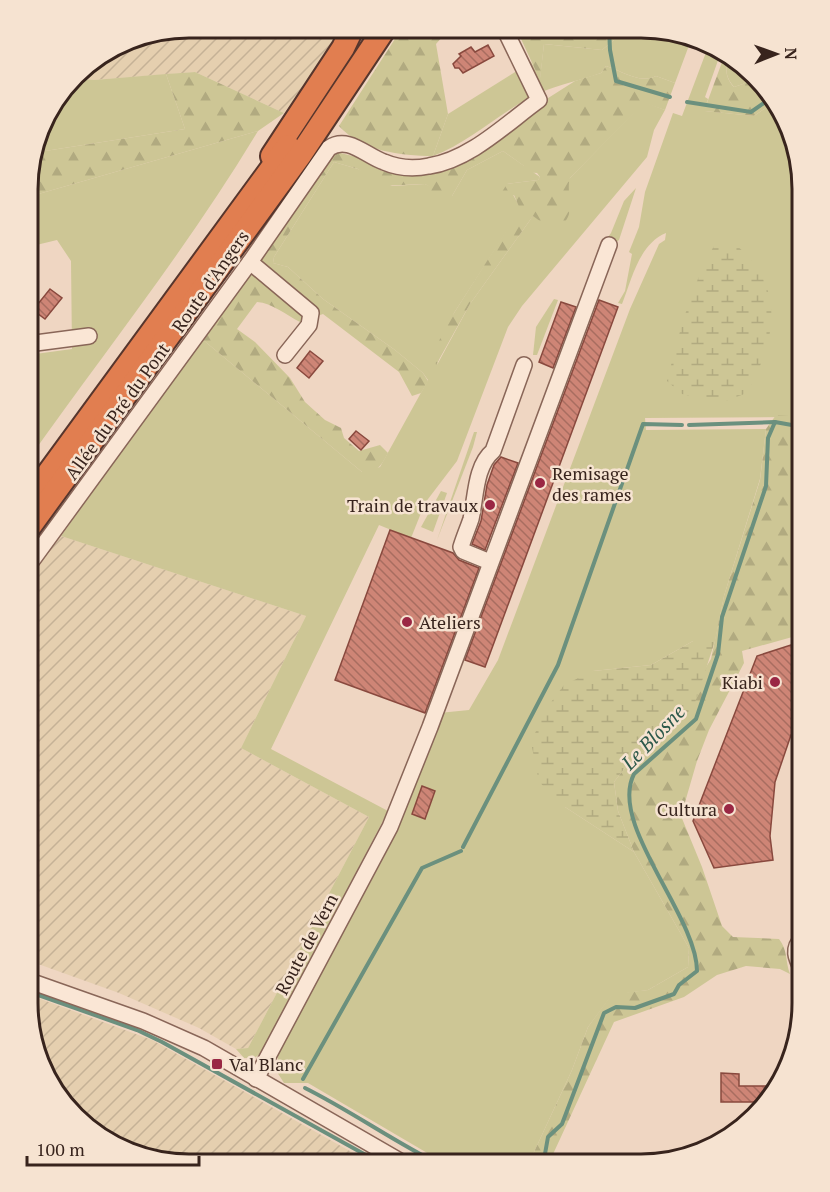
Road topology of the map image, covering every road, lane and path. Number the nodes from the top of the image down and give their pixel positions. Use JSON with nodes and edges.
{"nodes":[{"id":1,"x":348,"y":38,"type":"edge"},
{"id":2,"x":361,"y":38,"type":"edge"},
{"id":3,"x":378,"y":38,"type":"edge"},
{"id":4,"x":509,"y":38,"type":"edge"},
{"id":5,"x":263,"y":177,"type":"junction"},
{"id":6,"x":609,"y":245,"type":"dead end"},
{"id":7,"x":250,"y":262,"type":"junction"},
{"id":8,"x":89,"y":336,"type":"dead end"},
{"id":9,"x":38,"y":343,"type":"edge"},
{"id":10,"x":285,"y":355,"type":"dead end"},
{"id":11,"x":524,"y":365,"type":"dead end"},
{"id":12,"x":38,"y":487,"type":"edge"},
{"id":13,"x":38,"y":515,"type":"edge"},
{"id":14,"x":38,"y":552,"type":"edge"},
{"id":15,"x":490,"y":562,"type":"junction"},
{"id":16,"x":38,"y":984,"type":"edge"},
{"id":17,"x":256,"y":1079,"type":"junction"},
{"id":18,"x":387,"y":1154,"type":"edge"}],
"edges":[{"from":1,"to":5,"type":"highway"},
{"from":2,"to":5,"type":"highway","name":"Route d'Angers"},
{"from":3,"to":13,"type":"highway","name":"Route d'Angers"},
{"from":4,"to":7,"type":"street","name":"Allée du Pré du Pont"},
{"from":5,"to":12,"type":"highway","name":"Route d'Angers"},
{"from":6,"to":15,"type":"street","name":"Route de Vern"},
{"from":7,"to":10,"type":"street"},
{"from":7,"to":14,"type":"street","name":"Allée du Pré du Pont"},
{"from":8,"to":9,"type":"street"},
{"from":11,"to":15,"type":"street"},
{"from":15,"to":17,"type":"street","name":"Route de Vern"},
{"from":16,"to":17,"type":"street"},
{"from":17,"to":18,"type":"street"}]}
